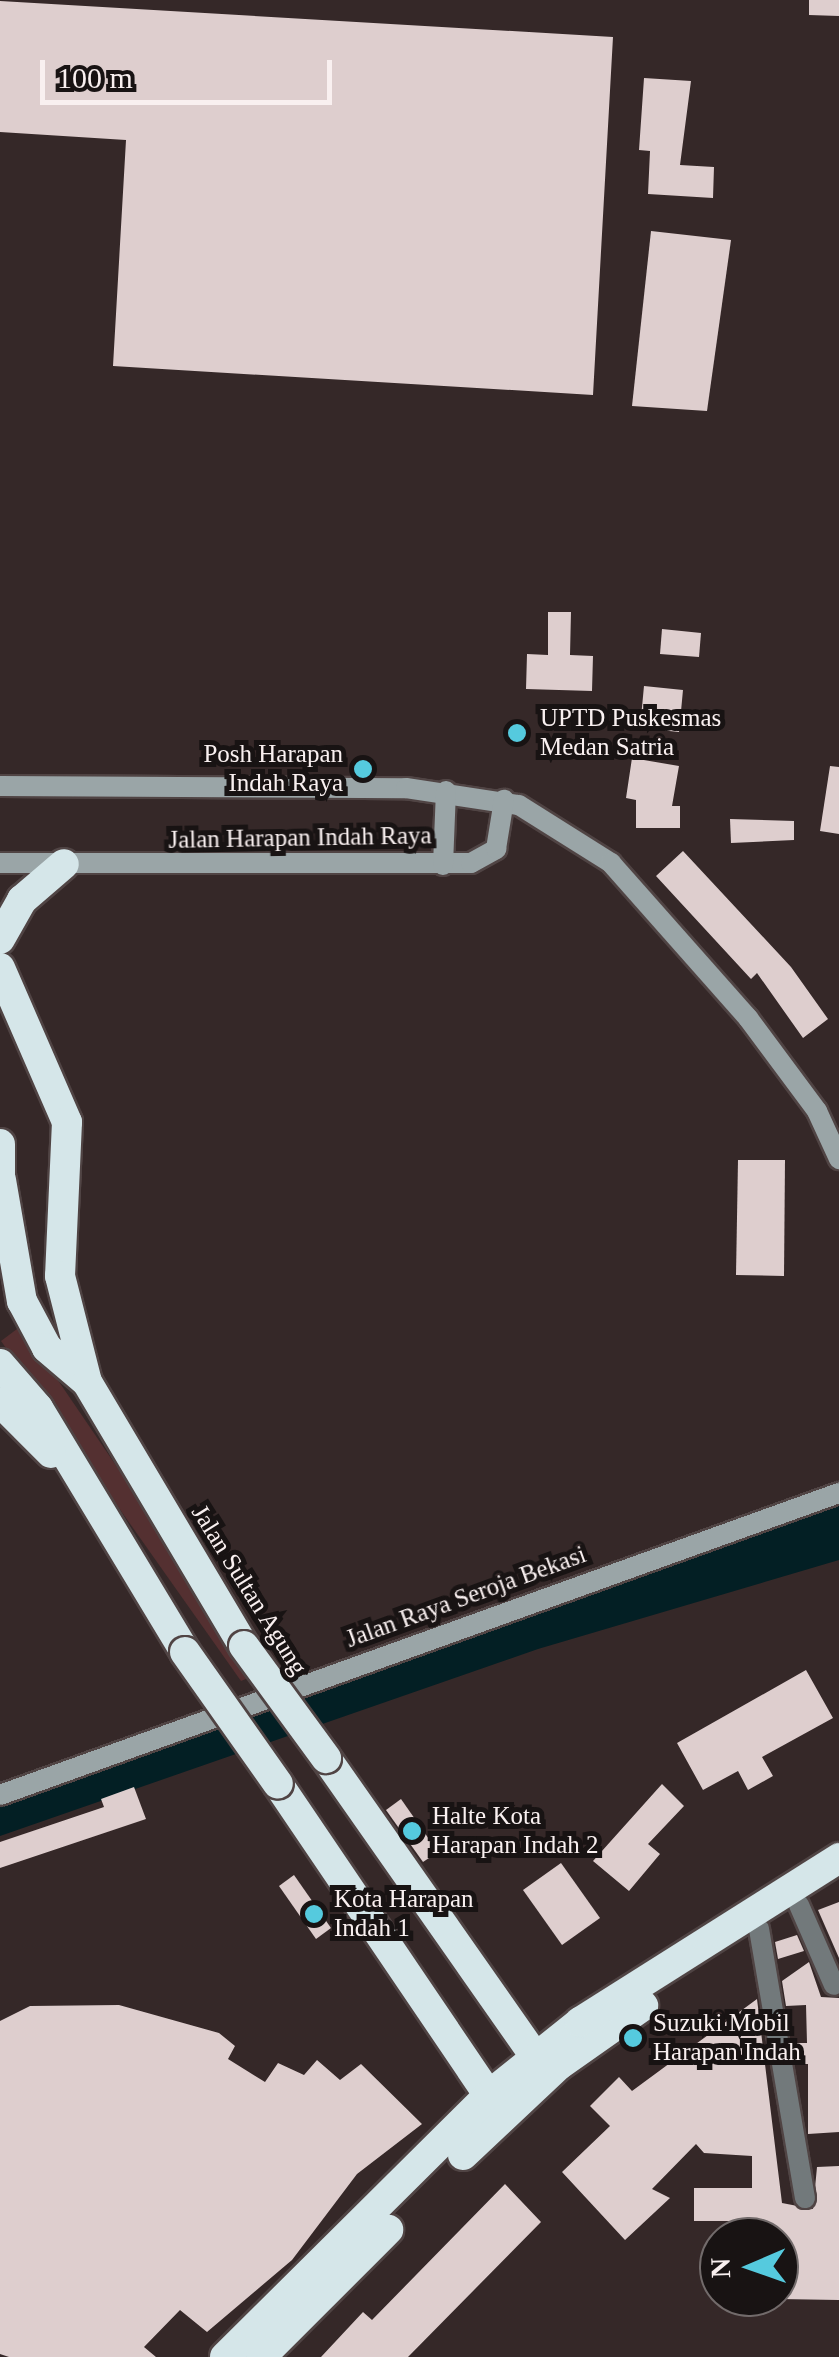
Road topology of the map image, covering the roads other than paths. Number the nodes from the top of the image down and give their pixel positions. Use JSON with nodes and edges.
{"nodes":[{"id":1,"x":0,"y":786,"type":"edge"},
{"id":2,"x":446,"y":791,"type":"junction"},
{"id":3,"x":504,"y":800,"type":"junction"},
{"id":4,"x":0,"y":864,"type":"edge"},
{"id":5,"x":64,"y":864,"type":"junction"},
{"id":6,"x":443,"y":865,"type":"junction"},
{"id":7,"x":0,"y":939,"type":"edge"},
{"id":8,"x":0,"y":968,"type":"edge"},
{"id":9,"x":0,"y":1144,"type":"edge"},
{"id":10,"x":839,"y":1160,"type":"edge"},
{"id":11,"x":0,"y":1182,"type":"edge"},
{"id":12,"x":0,"y":1364,"type":"edge"},
{"id":13,"x":88,"y":1382,"type":"junction"},
{"id":14,"x":0,"y":1402,"type":"edge"},
{"id":15,"x":64,"y":1465,"type":"junction"},
{"id":16,"x":839,"y":1494,"type":"edge"},
{"id":17,"x":0,"y":1795,"type":"edge"},
{"id":18,"x":839,"y":1858,"type":"edge"},
{"id":19,"x":839,"y":1880,"type":"edge"},
{"id":20,"x":799,"y":1905,"type":"junction"},
{"id":21,"x":759,"y":1929,"type":"junction"},
{"id":22,"x":834,"y":1986,"type":"dead end"},
{"id":23,"x":500,"y":2011,"type":"junction"},
{"id":24,"x":580,"y":2022,"type":"junction"},
{"id":25,"x":452,"y":2050,"type":"junction"},
{"id":26,"x":542,"y":2067,"type":"junction"},
{"id":27,"x":496,"y":2105,"type":"junction"},
{"id":28,"x":458,"y":2131,"type":"junction"},
{"id":29,"x":805,"y":2198,"type":"dead end"},
{"id":30,"x":226,"y":2357,"type":"edge"},
{"id":31,"x":261,"y":2357,"type":"edge"}],
"edges":[{"from":1,"to":2,"type":"street","name":"Jalan Harapan Indah Raya"},
{"from":2,"to":3,"type":"street"},
{"from":2,"to":6,"type":"street","name":"Jalan Harapan Indah Raya"},
{"from":3,"to":6,"type":"street"},
{"from":3,"to":10,"type":"street"},
{"from":4,"to":5,"type":"street","name":"Jalan Harapan Indah Raya"},
{"from":5,"to":6,"type":"street","name":"Jalan Harapan Indah Raya"},
{"from":5,"to":7,"type":"highway"},
{"from":8,"to":13,"type":"highway"},
{"from":9,"to":11,"type":"highway","name":"Jalan Sultan Agung"},
{"from":11,"to":13,"type":"highway","name":"Jalan Sultan Agung"},
{"from":12,"to":15,"type":"highway"},
{"from":13,"to":23,"type":"highway","name":"Jalan Sultan Agung","bridge":true},
{"from":14,"to":15,"type":"highway"},
{"from":15,"to":25,"type":"highway","bridge":true},
{"from":16,"to":17,"type":"street","name":"Jalan Raya Seroja Bekasi"},
{"from":18,"to":24,"type":"highway"},
{"from":19,"to":20,"type":"highway"},
{"from":20,"to":21,"type":"highway"},
{"from":20,"to":22,"type":"street"},
{"from":21,"to":26,"type":"highway"},
{"from":21,"to":29,"type":"street"},
{"from":23,"to":24,"type":"highway"},
{"from":23,"to":26,"type":"highway","name":"Jalan Sultan Agung"},
{"from":24,"to":26,"type":"highway"},
{"from":25,"to":27,"type":"highway"},
{"from":25,"to":28,"type":"highway"},
{"from":26,"to":27,"type":"highway"},
{"from":27,"to":28,"type":"highway"},
{"from":27,"to":31,"type":"highway"},
{"from":28,"to":30,"type":"highway"}]}
